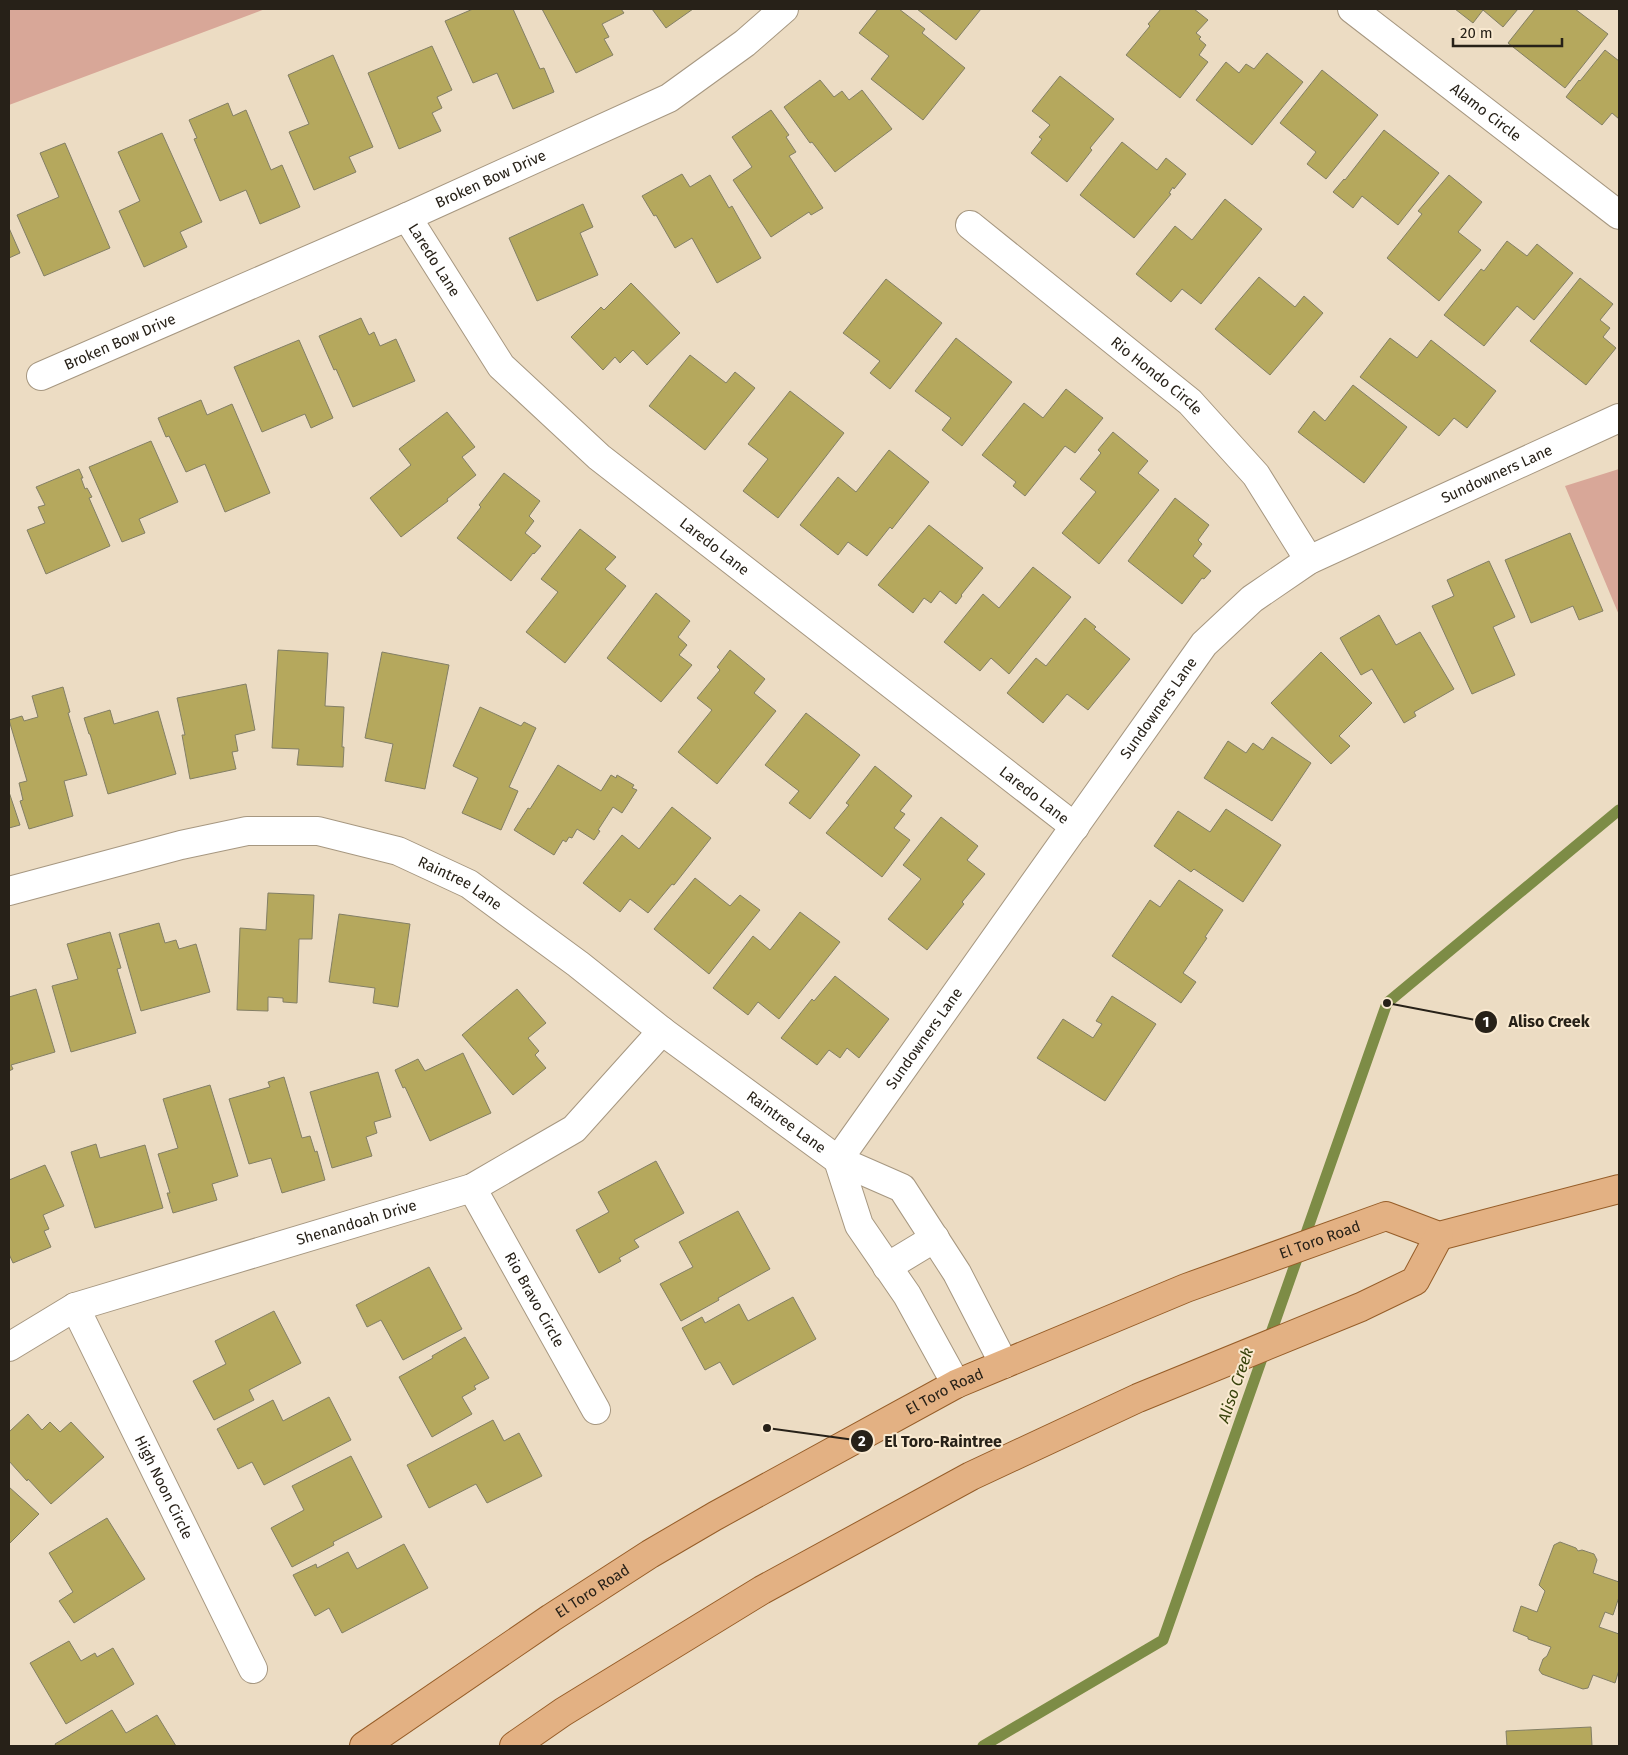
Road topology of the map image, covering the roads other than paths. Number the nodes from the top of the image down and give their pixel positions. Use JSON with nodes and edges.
{"nodes":[{"id":1,"x":784,"y":9,"type":"edge"},
{"id":2,"x":1352,"y":9,"type":"edge"},
{"id":3,"x":1619,"y":215,"type":"edge"},
{"id":4,"x":406,"y":217,"type":"junction"},
{"id":5,"x":970,"y":225,"type":"dead end"},
{"id":6,"x":41,"y":376,"type":"dead end"},
{"id":7,"x":1619,"y":418,"type":"edge"},
{"id":8,"x":1309,"y":560,"type":"junction"},
{"id":9,"x":1075,"y":827,"type":"junction"},
{"id":10,"x":9,"y":891,"type":"edge"},
{"id":11,"x":662,"y":1030,"type":"junction"},
{"id":12,"x":838,"y":1160,"type":"junction"},
{"id":13,"x":472,"y":1188,"type":"junction"},
{"id":14,"x":1619,"y":1189,"type":"edge"},
{"id":15,"x":1439,"y":1236,"type":"junction"},
{"id":16,"x":935,"y":1238,"type":"junction"},
{"id":17,"x":887,"y":1266,"type":"junction"},
{"id":18,"x":75,"y":1307,"type":"junction"},
{"id":19,"x":9,"y":1347,"type":"edge"},
{"id":20,"x":1004,"y":1364,"type":"junction"},
{"id":21,"x":956,"y":1384,"type":"junction"},
{"id":22,"x":596,"y":1410,"type":"dead end"},
{"id":23,"x":253,"y":1669,"type":"dead end"},
{"id":24,"x":364,"y":1746,"type":"edge"},
{"id":25,"x":514,"y":1746,"type":"edge"}],
"edges":[{"from":1,"to":4,"type":"street","name":"Broken Bow Drive"},
{"from":2,"to":3,"type":"street","name":"Alamo Circle"},
{"from":4,"to":6,"type":"street","name":"Broken Bow Drive"},
{"from":4,"to":9,"type":"street","name":"Laredo Lane"},
{"from":5,"to":8,"type":"street","name":"Rio Hondo Circle"},
{"from":7,"to":8,"type":"street","name":"Sundowners Lane"},
{"from":8,"to":9,"type":"street","name":"Sundowners Lane"},
{"from":9,"to":12,"type":"street","name":"Sundowners Lane"},
{"from":10,"to":11,"type":"street","name":"Raintree Lane"},
{"from":11,"to":12,"type":"street","name":"Raintree Lane"},
{"from":11,"to":13,"type":"street","name":"Shenandoah Drive"},
{"from":12,"to":16,"type":"street","name":"Raintree Lane"},
{"from":12,"to":17,"type":"street","name":"Raintree Lane"},
{"from":13,"to":18,"type":"street","name":"Shenandoah Drive"},
{"from":13,"to":22,"type":"street","name":"Rio Bravo Circle"},
{"from":14,"to":15,"type":"main road"},
{"from":15,"to":20,"type":"main road","name":"El Toro Road"},
{"from":15,"to":25,"type":"main road"},
{"from":16,"to":17,"type":"street"},
{"from":16,"to":20,"type":"street","name":"Raintree Lane"},
{"from":17,"to":21,"type":"street","name":"Raintree Lane"},
{"from":18,"to":19,"type":"street","name":"Shenandoah Drive"},
{"from":18,"to":23,"type":"street","name":"High Noon Circle"},
{"from":20,"to":21,"type":"main road","name":"El Toro Road"},
{"from":21,"to":24,"type":"main road","name":"El Toro Road"}]}
